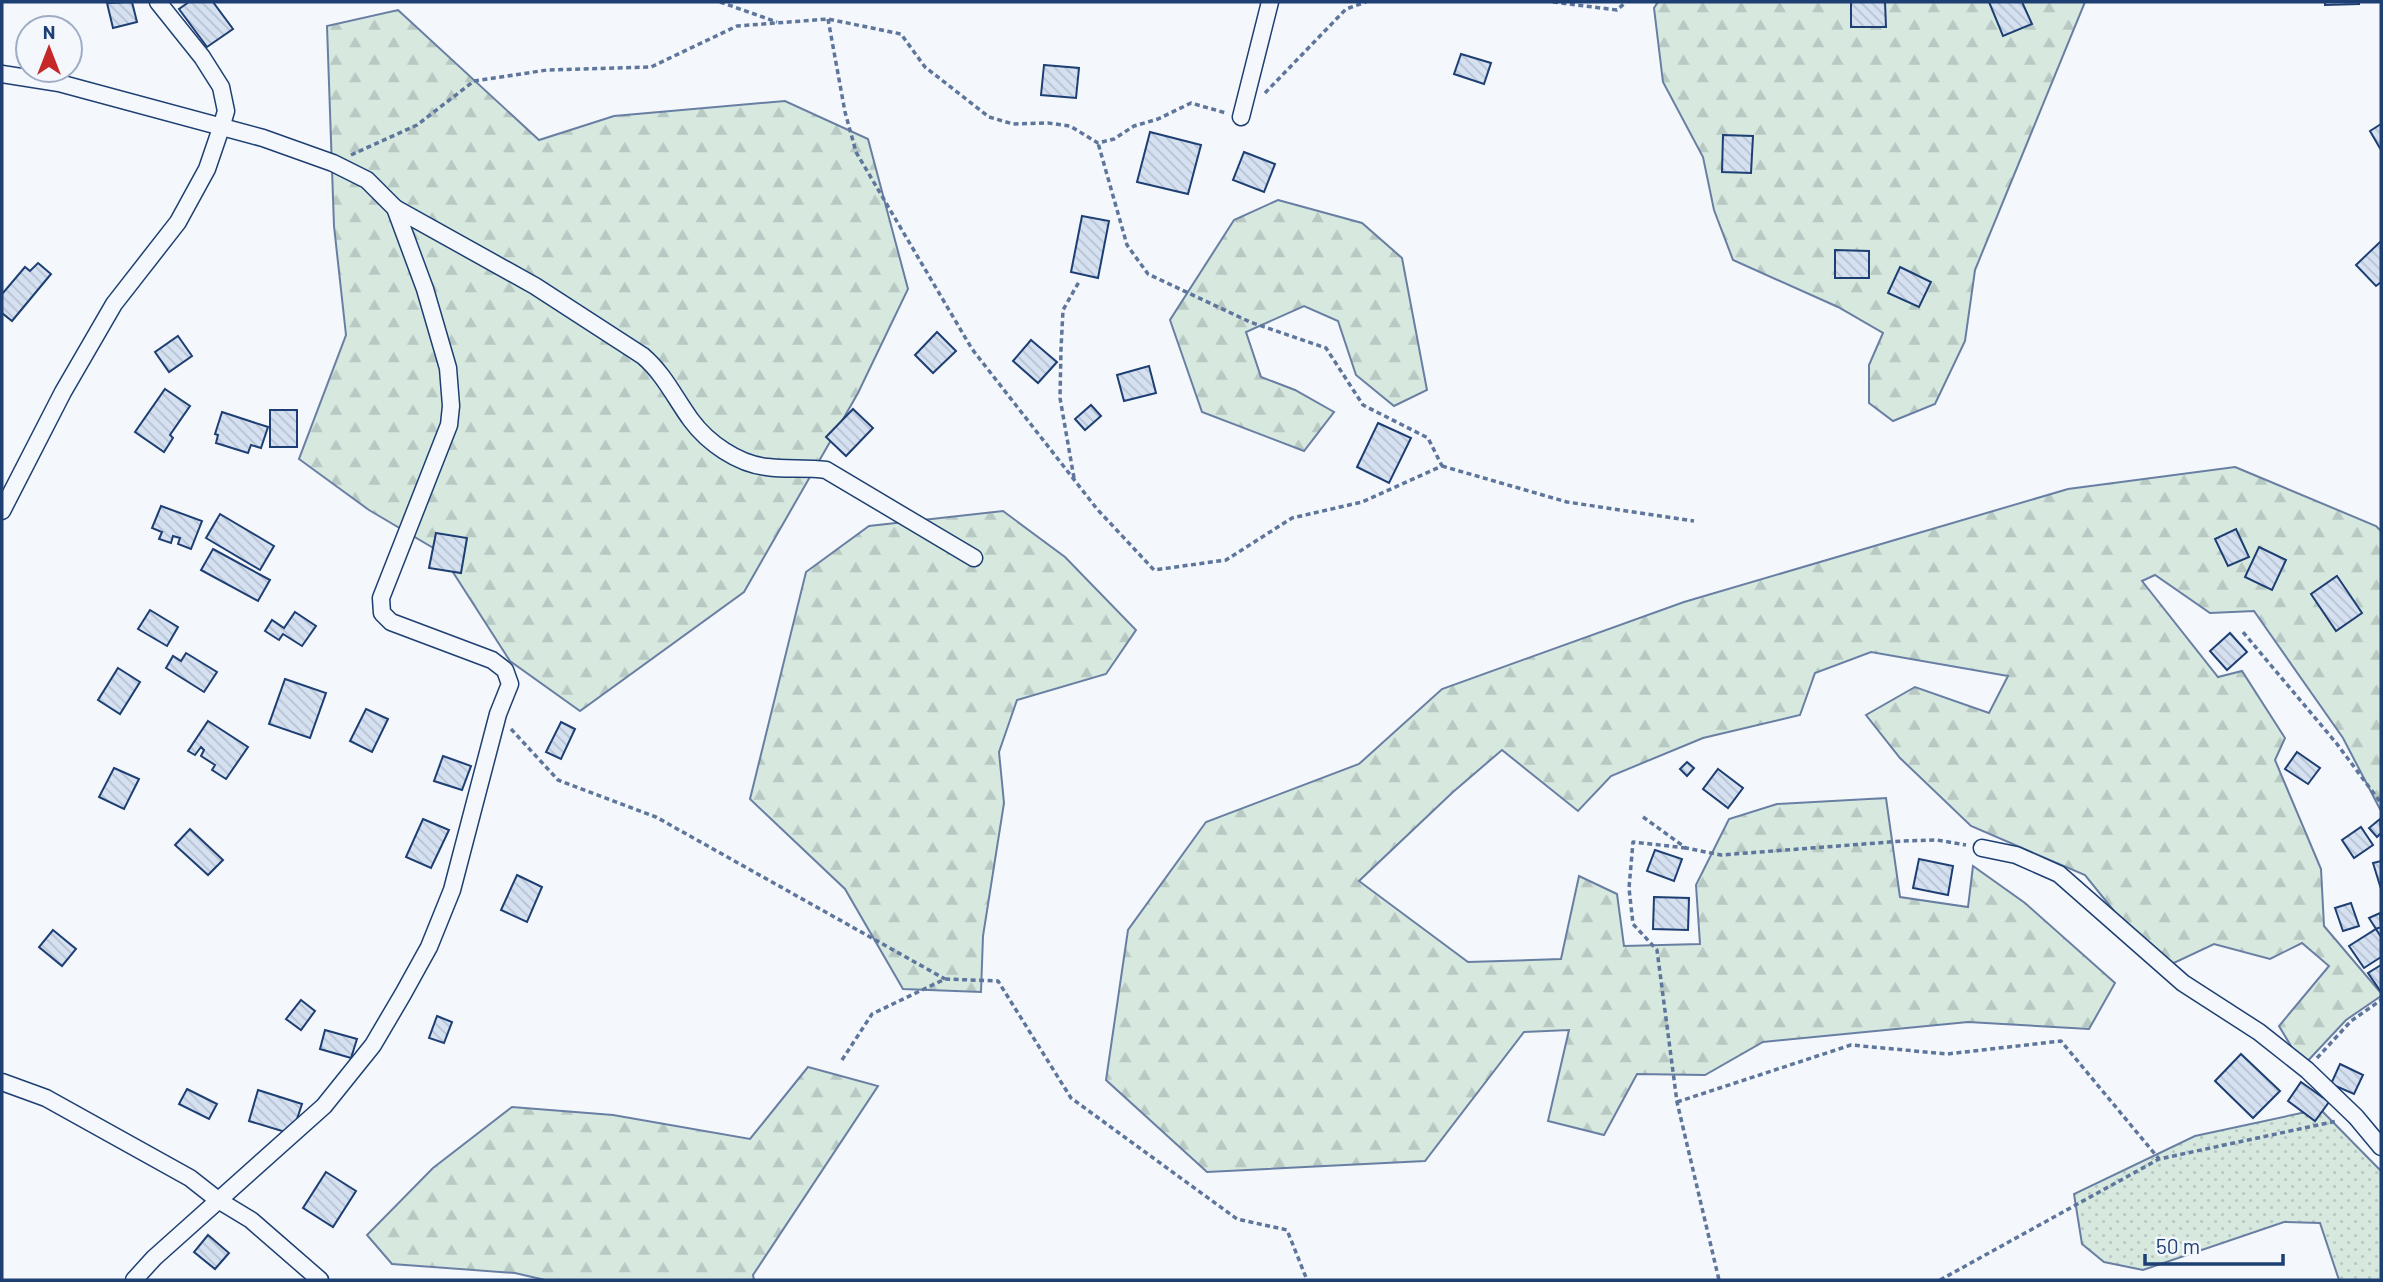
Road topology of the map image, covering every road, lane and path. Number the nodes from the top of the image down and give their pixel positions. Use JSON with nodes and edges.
{"nodes":[{"id":1,"x":158,"y":2,"type":"edge"},
{"id":2,"x":720,"y":2,"type":"edge"},
{"id":3,"x":1270,"y":2,"type":"edge"},
{"id":4,"x":1366,"y":2,"type":"edge"},
{"id":5,"x":1553,"y":2,"type":"edge"},
{"id":6,"x":1626,"y":2,"type":"edge"},
{"id":7,"x":828,"y":19,"type":"junction"},
{"id":8,"x":779,"y":23,"type":"junction"},
{"id":9,"x":2,"y":74,"type":"edge"},
{"id":10,"x":1241,"y":117,"type":"junction"},
{"id":11,"x":221,"y":128,"type":"junction"},
{"id":12,"x":1098,"y":143,"type":"junction"},
{"id":13,"x":333,"y":163,"type":"junction"},
{"id":14,"x":395,"y":208,"type":"junction"},
{"id":15,"x":1080,"y":280,"type":"dead end"},
{"id":16,"x":1441,"y":466,"type":"junction"},
{"id":17,"x":1075,"y":480,"type":"junction"},
{"id":18,"x":2,"y":511,"type":"edge"},
{"id":19,"x":1694,"y":521,"type":"dead end"},
{"id":20,"x":974,"y":558,"type":"dead end"},
{"id":21,"x":2243,"y":632,"type":"dead end"},
{"id":22,"x":498,"y":714,"type":"junction"},
{"id":23,"x":2381,"y":803,"type":"edge"},
{"id":24,"x":1643,"y":817,"type":"dead end"},
{"id":25,"x":1686,"y":848,"type":"junction"},
{"id":26,"x":1982,"y":848,"type":"joint"},
{"id":27,"x":945,"y":979,"type":"junction"},
{"id":28,"x":2381,"y":1000,"type":"edge"},
{"id":29,"x":842,"y":1060,"type":"dead end"},
{"id":30,"x":2306,"y":1070,"type":"junction"},
{"id":31,"x":2,"y":1082,"type":"edge"},
{"id":32,"x":1678,"y":1102,"type":"junction"},
{"id":33,"x":2356,"y":1117,"type":"junction"},
{"id":34,"x":2381,"y":1147,"type":"edge"},
{"id":35,"x":2159,"y":1160,"type":"junction"},
{"id":36,"x":218,"y":1200,"type":"junction"},
{"id":37,"x":134,"y":1280,"type":"edge"},
{"id":38,"x":320,"y":1280,"type":"edge"},
{"id":39,"x":1307,"y":1280,"type":"edge"},
{"id":40,"x":1719,"y":1280,"type":"edge"},
{"id":41,"x":1940,"y":1280,"type":"edge"}],
"edges":[{"from":1,"to":11,"type":"street"},
{"from":2,"to":8,"type":"path"},
{"from":3,"to":10,"type":"street"},
{"from":4,"to":10,"type":"path"},
{"from":5,"to":6,"type":"path"},
{"from":7,"to":8,"type":"path"},
{"from":7,"to":12,"type":"path"},
{"from":7,"to":17,"type":"path"},
{"from":8,"to":13,"type":"path"},
{"from":9,"to":11,"type":"street"},
{"from":10,"to":12,"type":"path"},
{"from":11,"to":13,"type":"street"},
{"from":11,"to":18,"type":"street"},
{"from":12,"to":16,"type":"path"},
{"from":13,"to":14,"type":"street"},
{"from":14,"to":20,"type":"street"},
{"from":14,"to":22,"type":"street"},
{"from":15,"to":17,"type":"path"},
{"from":16,"to":17,"type":"path"},
{"from":16,"to":19,"type":"path"},
{"from":21,"to":23,"type":"path"},
{"from":22,"to":27,"type":"path"},
{"from":22,"to":36,"type":"street"},
{"from":24,"to":25,"type":"path"},
{"from":25,"to":26,"type":"path"},
{"from":25,"to":32,"type":"path"},
{"from":26,"to":30,"type":"street"},
{"from":27,"to":29,"type":"path"},
{"from":27,"to":39,"type":"path"},
{"from":28,"to":30,"type":"path"},
{"from":30,"to":33,"type":"street"},
{"from":31,"to":36,"type":"street"},
{"from":32,"to":35,"type":"path"},
{"from":32,"to":40,"type":"path"},
{"from":33,"to":34,"type":"street"},
{"from":33,"to":35,"type":"path"},
{"from":35,"to":41,"type":"path"},
{"from":36,"to":37,"type":"street"},
{"from":36,"to":38,"type":"street"}]}
